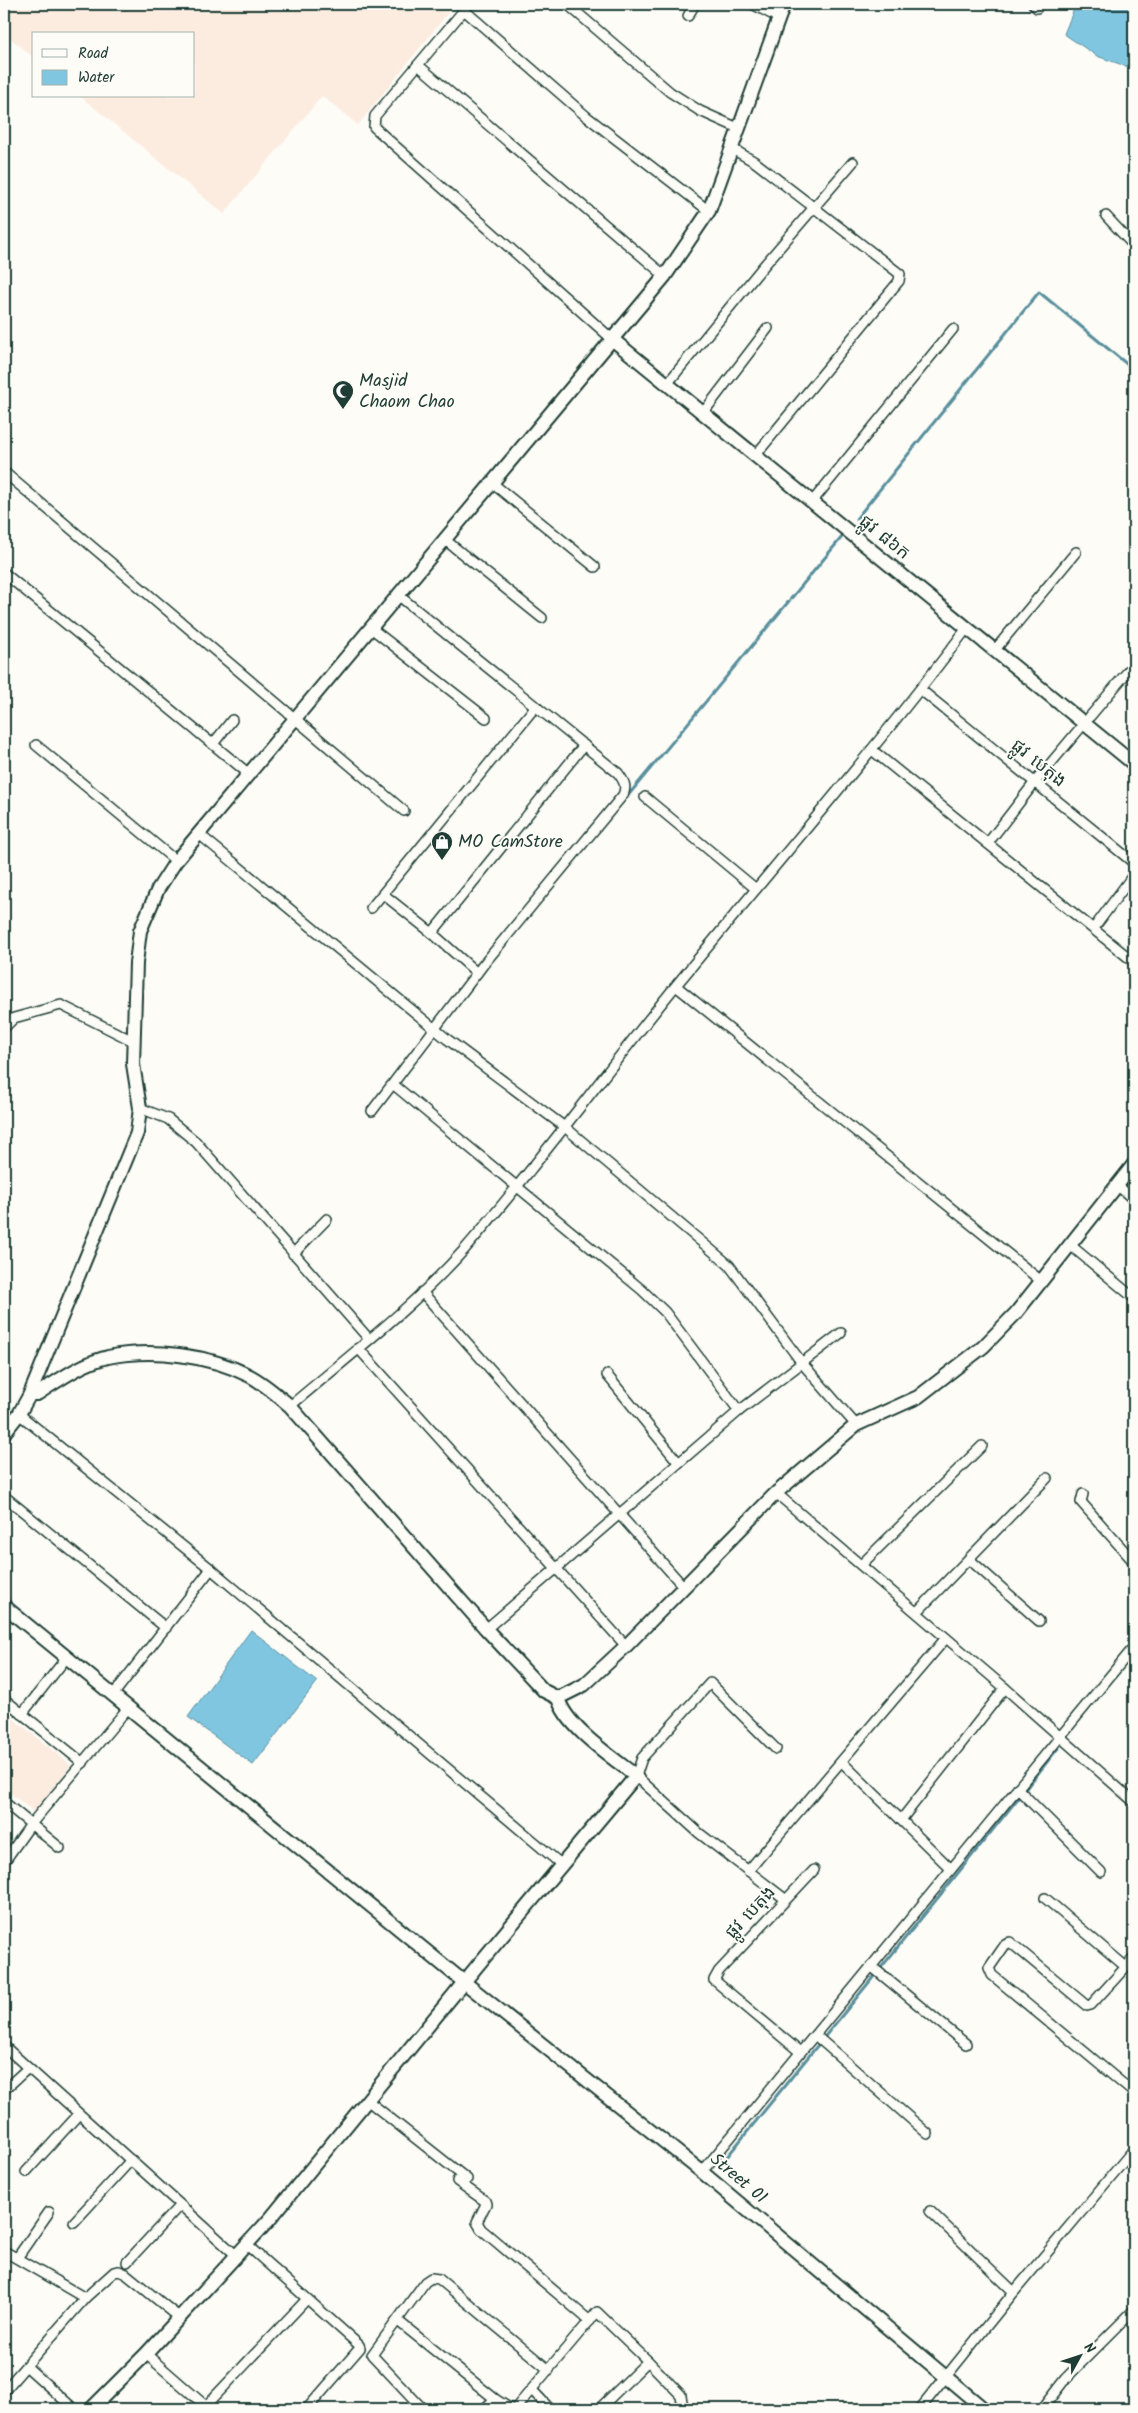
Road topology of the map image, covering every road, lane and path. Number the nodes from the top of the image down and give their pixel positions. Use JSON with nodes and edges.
{"nodes":[{"id":1,"x":567,"y":4,"type":"edge"},
{"id":2,"x":696,"y":4,"type":"edge"},
{"id":3,"x":752,"y":4,"type":"edge"},
{"id":4,"x":784,"y":4,"type":"edge"},
{"id":5,"x":466,"y":7,"type":"edge"},
{"id":6,"x":688,"y":16,"type":"dead end"},
{"id":7,"x":779,"y":18,"type":"junction"},
{"id":8,"x":418,"y":65,"type":"junction"},
{"id":9,"x":738,"y":128,"type":"junction"},
{"id":10,"x":731,"y":148,"type":"junction"},
{"id":11,"x":853,"y":162,"type":"dead end"},
{"id":12,"x":814,"y":207,"type":"junction"},
{"id":13,"x":709,"y":211,"type":"junction"},
{"id":14,"x":1106,"y":216,"type":"dead end"},
{"id":15,"x":1134,"y":246,"type":"edge"},
{"id":16,"x":665,"y":276,"type":"junction"},
{"id":17,"x":768,"y":328,"type":"dead end"},
{"id":18,"x":954,"y":329,"type":"dead end"},
{"id":19,"x":612,"y":339,"type":"junction"},
{"id":20,"x":667,"y":384,"type":"junction"},
{"id":21,"x":703,"y":413,"type":"junction"},
{"id":22,"x":755,"y":456,"type":"junction"},
{"id":23,"x":4,"y":472,"type":"edge"},
{"id":24,"x":491,"y":482,"type":"junction"},
{"id":25,"x":812,"y":502,"type":"junction"},
{"id":26,"x":444,"y":539,"type":"junction"},
{"id":27,"x":1076,"y":552,"type":"dead end"},
{"id":28,"x":595,"y":567,"type":"dead end"},
{"id":29,"x":4,"y":573,"type":"edge"},
{"id":30,"x":398,"y":595,"type":"junction"},
{"id":31,"x":542,"y":618,"type":"dead end"},
{"id":32,"x":371,"y":628,"type":"junction"},
{"id":33,"x":967,"y":628,"type":"junction"},
{"id":34,"x":994,"y":651,"type":"junction"},
{"id":35,"x":1134,"y":664,"type":"edge"},
{"id":36,"x":921,"y":690,"type":"junction"},
{"id":37,"x":536,"y":706,"type":"junction"},
{"id":38,"x":295,"y":717,"type":"junction"},
{"id":39,"x":486,"y":718,"type":"dead end"},
{"id":40,"x":232,"y":720,"type":"dead end"},
{"id":41,"x":1083,"y":723,"type":"junction"},
{"id":42,"x":213,"y":744,"type":"junction"},
{"id":43,"x":36,"y":745,"type":"dead end"},
{"id":44,"x":584,"y":745,"type":"junction"},
{"id":45,"x":872,"y":750,"type":"junction"},
{"id":46,"x":1134,"y":764,"type":"edge"},
{"id":47,"x":249,"y":774,"type":"junction"},
{"id":48,"x":1035,"y":782,"type":"junction"},
{"id":49,"x":645,"y":797,"type":"dead end"},
{"id":50,"x":404,"y":810,"type":"dead end"},
{"id":51,"x":199,"y":834,"type":"junction"},
{"id":52,"x":988,"y":842,"type":"junction"},
{"id":53,"x":176,"y":861,"type":"junction"},
{"id":54,"x":1134,"y":863,"type":"edge"},
{"id":55,"x":1134,"y":874,"type":"edge"},
{"id":56,"x":756,"y":889,"type":"junction"},
{"id":57,"x":383,"y":894,"type":"junction"},
{"id":58,"x":371,"y":908,"type":"dead end"},
{"id":59,"x":1094,"y":928,"type":"junction"},
{"id":60,"x":432,"y":933,"type":"junction"},
{"id":61,"x":1134,"y":962,"type":"edge"},
{"id":62,"x":477,"y":973,"type":"junction"},
{"id":63,"x":676,"y":986,"type":"junction"},
{"id":64,"x":4,"y":1028,"type":"edge"},
{"id":65,"x":436,"y":1029,"type":"junction"},
{"id":66,"x":133,"y":1041,"type":"junction"},
{"id":67,"x":394,"y":1084,"type":"junction"},
{"id":68,"x":140,"y":1108,"type":"junction"},
{"id":69,"x":372,"y":1111,"type":"dead end"},
{"id":70,"x":566,"y":1128,"type":"junction"},
{"id":71,"x":1134,"y":1164,"type":"edge"},
{"id":72,"x":1117,"y":1185,"type":"junction"},
{"id":73,"x":517,"y":1186,"type":"junction"},
{"id":74,"x":1134,"y":1200,"type":"edge"},
{"id":75,"x":327,"y":1219,"type":"dead end"},
{"id":76,"x":1069,"y":1244,"type":"junction"},
{"id":77,"x":293,"y":1254,"type":"junction"},
{"id":78,"x":1040,"y":1280,"type":"junction"},
{"id":79,"x":422,"y":1292,"type":"junction"},
{"id":80,"x":1134,"y":1298,"type":"edge"},
{"id":81,"x":841,"y":1333,"type":"dead end"},
{"id":82,"x":369,"y":1339,"type":"junction"},
{"id":83,"x":358,"y":1348,"type":"junction"},
{"id":84,"x":802,"y":1363,"type":"junction"},
{"id":85,"x":607,"y":1375,"type":"dead end"},
{"id":86,"x":30,"y":1394,"type":"junction"},
{"id":87,"x":290,"y":1406,"type":"junction"},
{"id":88,"x":739,"y":1411,"type":"junction"},
{"id":89,"x":19,"y":1414,"type":"junction"},
{"id":90,"x":856,"y":1425,"type":"junction"},
{"id":91,"x":4,"y":1433,"type":"edge"},
{"id":92,"x":982,"y":1446,"type":"dead end"},
{"id":93,"x":678,"y":1462,"type":"junction"},
{"id":94,"x":1047,"y":1478,"type":"dead end"},
{"id":95,"x":776,"y":1493,"type":"junction"},
{"id":96,"x":1083,"y":1494,"type":"dead end"},
{"id":97,"x":4,"y":1496,"type":"edge"},
{"id":98,"x":620,"y":1513,"type":"junction"},
{"id":99,"x":969,"y":1559,"type":"junction"},
{"id":100,"x":1134,"y":1562,"type":"edge"},
{"id":101,"x":862,"y":1564,"type":"junction"},
{"id":102,"x":555,"y":1568,"type":"junction"},
{"id":103,"x":211,"y":1569,"type":"junction"},
{"id":104,"x":683,"y":1586,"type":"junction"},
{"id":105,"x":4,"y":1606,"type":"edge"},
{"id":106,"x":917,"y":1612,"type":"junction"},
{"id":107,"x":1039,"y":1621,"type":"dead end"},
{"id":108,"x":166,"y":1628,"type":"junction"},
{"id":109,"x":486,"y":1629,"type":"junction"},
{"id":110,"x":946,"y":1638,"type":"junction"},
{"id":111,"x":626,"y":1646,"type":"junction"},
{"id":112,"x":1134,"y":1647,"type":"edge"},
{"id":113,"x":67,"y":1657,"type":"junction"},
{"id":114,"x":1006,"y":1688,"type":"junction"},
{"id":115,"x":113,"y":1695,"type":"junction"},
{"id":116,"x":558,"y":1698,"type":"junction"},
{"id":117,"x":4,"y":1699,"type":"edge"},
{"id":118,"x":128,"y":1708,"type":"junction"},
{"id":119,"x":22,"y":1714,"type":"junction"},
{"id":120,"x":1060,"y":1735,"type":"junction"},
{"id":121,"x":776,"y":1749,"type":"dead end"},
{"id":122,"x":842,"y":1762,"type":"junction"},
{"id":123,"x":83,"y":1763,"type":"junction"},
{"id":124,"x":636,"y":1776,"type":"junction"},
{"id":125,"x":1021,"y":1792,"type":"junction"},
{"id":126,"x":4,"y":1802,"type":"edge"},
{"id":127,"x":1134,"y":1802,"type":"edge"},
{"id":128,"x":901,"y":1820,"type":"junction"},
{"id":129,"x":31,"y":1824,"type":"junction"},
{"id":130,"x":60,"y":1848,"type":"dead end"},
{"id":131,"x":4,"y":1862,"type":"edge"},
{"id":132,"x":562,"y":1865,"type":"junction"},
{"id":133,"x":951,"y":1869,"type":"junction"},
{"id":134,"x":814,"y":1870,"type":"dead end"},
{"id":135,"x":748,"y":1872,"type":"junction"},
{"id":136,"x":1101,"y":1872,"type":"dead end"},
{"id":137,"x":1045,"y":1898,"type":"dead end"},
{"id":138,"x":785,"y":1899,"type":"junction"},
{"id":139,"x":1134,"y":1958,"type":"edge"},
{"id":140,"x":873,"y":1967,"type":"junction"},
{"id":141,"x":1126,"y":1967,"type":"junction"},
{"id":142,"x":464,"y":1982,"type":"junction"},
{"id":143,"x":820,"y":2039,"type":"junction"},
{"id":144,"x":966,"y":2044,"type":"dead end"},
{"id":145,"x":4,"y":2046,"type":"edge"},
{"id":146,"x":800,"y":2052,"type":"junction"},
{"id":147,"x":28,"y":2068,"type":"junction"},
{"id":148,"x":4,"y":2090,"type":"edge"},
{"id":149,"x":1134,"y":2092,"type":"edge"},
{"id":150,"x":367,"y":2100,"type":"junction"},
{"id":151,"x":79,"y":2114,"type":"junction"},
{"id":152,"x":928,"y":2134,"type":"dead end"},
{"id":153,"x":1134,"y":2149,"type":"edge"},
{"id":154,"x":131,"y":2160,"type":"junction"},
{"id":155,"x":26,"y":2172,"type":"dead end"},
{"id":156,"x":702,"y":2172,"type":"junction"},
{"id":157,"x":467,"y":2179,"type":"dead end"},
{"id":158,"x":457,"y":2181,"type":"dead end"},
{"id":159,"x":180,"y":2205,"type":"junction"},
{"id":160,"x":930,"y":2211,"type":"dead end"},
{"id":161,"x":49,"y":2212,"type":"dead end"},
{"id":162,"x":74,"y":2222,"type":"dead end"},
{"id":163,"x":247,"y":2245,"type":"junction"},
{"id":164,"x":4,"y":2251,"type":"edge"},
{"id":165,"x":237,"y":2256,"type":"junction"},
{"id":166,"x":17,"y":2258,"type":"junction"},
{"id":167,"x":128,"y":2262,"type":"dead end"},
{"id":168,"x":1014,"y":2292,"type":"junction"},
{"id":169,"x":85,"y":2298,"type":"junction"},
{"id":170,"x":307,"y":2299,"type":"junction"},
{"id":171,"x":1134,"y":2310,"type":"edge"},
{"id":172,"x":180,"y":2318,"type":"junction"},
{"id":173,"x":590,"y":2320,"type":"junction"},
{"id":174,"x":398,"y":2321,"type":"junction"},
{"id":175,"x":146,"y":2354,"type":"junction"},
{"id":176,"x":648,"y":2361,"type":"junction"},
{"id":177,"x":27,"y":2367,"type":"junction"},
{"id":178,"x":549,"y":2370,"type":"junction"},
{"id":179,"x":945,"y":2378,"type":"junction"},
{"id":180,"x":532,"y":2390,"type":"junction"},
{"id":181,"x":4,"y":2391,"type":"edge"},
{"id":182,"x":495,"y":2399,"type":"junction"},
{"id":183,"x":313,"y":2407,"type":"edge"},
{"id":184,"x":206,"y":2408,"type":"edge"},
{"id":185,"x":74,"y":2409,"type":"edge"},
{"id":186,"x":91,"y":2409,"type":"edge"},
{"id":187,"x":423,"y":2409,"type":"edge"},
{"id":188,"x":484,"y":2409,"type":"edge"},
{"id":189,"x":511,"y":2409,"type":"edge"},
{"id":190,"x":515,"y":2409,"type":"edge"},
{"id":191,"x":550,"y":2409,"type":"edge"},
{"id":192,"x":599,"y":2409,"type":"edge"},
{"id":193,"x":677,"y":2409,"type":"edge"},
{"id":194,"x":920,"y":2409,"type":"edge"},
{"id":195,"x":984,"y":2409,"type":"edge"},
{"id":196,"x":1042,"y":2409,"type":"edge"}],
"edges":[{"from":1,"to":9,"type":"street"},
{"from":2,"to":6,"type":"street"},
{"from":3,"to":7,"type":"street"},
{"from":4,"to":7,"type":"street"},
{"from":5,"to":8,"type":"street"},
{"from":5,"to":13,"type":"street"},
{"from":7,"to":9,"type":"street"},
{"from":8,"to":16,"type":"street"},
{"from":8,"to":19,"type":"street"},
{"from":9,"to":10,"type":"street"},
{"from":10,"to":12,"type":"street"},
{"from":10,"to":13,"type":"street"},
{"from":11,"to":12,"type":"street"},
{"from":12,"to":20,"type":"street"},
{"from":12,"to":22,"type":"street"},
{"from":13,"to":16,"type":"street"},
{"from":14,"to":15,"type":"street"},
{"from":16,"to":19,"type":"street"},
{"from":17,"to":21,"type":"street"},
{"from":18,"to":25,"type":"street"},
{"from":19,"to":20,"type":"street","name":"ផ្លូវ ៨៦ក"},
{"from":19,"to":24,"type":"street"},
{"from":20,"to":21,"type":"street","name":"ផ្លូវ ៨៦ក"},
{"from":21,"to":22,"type":"street","name":"ផ្លូវ ៨៦ក"},
{"from":22,"to":25,"type":"street","name":"ផ្លូវ ៨៦ក"},
{"from":23,"to":38,"type":"street"},
{"from":24,"to":26,"type":"street"},
{"from":24,"to":28,"type":"street"},
{"from":25,"to":33,"type":"street","name":"ផ្លូវ ៨៦ក"},
{"from":26,"to":30,"type":"street"},
{"from":26,"to":31,"type":"street"},
{"from":27,"to":34,"type":"street"},
{"from":29,"to":42,"type":"street"},
{"from":30,"to":32,"type":"street"},
{"from":30,"to":37,"type":"street"},
{"from":32,"to":38,"type":"street"},
{"from":32,"to":39,"type":"street"},
{"from":33,"to":34,"type":"street","name":"ផ្លូវ ៨៦ក"},
{"from":33,"to":36,"type":"street"},
{"from":34,"to":41,"type":"street","name":"ផ្លូវ ៨៦ក"},
{"from":35,"to":41,"type":"street"},
{"from":36,"to":45,"type":"street"},
{"from":36,"to":48,"type":"street","name":"ផ្លូវ បេតុង"},
{"from":37,"to":44,"type":"street"},
{"from":37,"to":57,"type":"street"},
{"from":38,"to":47,"type":"street"},
{"from":38,"to":50,"type":"street"},
{"from":40,"to":42,"type":"street"},
{"from":41,"to":46,"type":"street","name":"ផ្លូវ ៨៦ក"},
{"from":41,"to":48,"type":"street"},
{"from":42,"to":47,"type":"street"},
{"from":43,"to":53,"type":"street"},
{"from":44,"to":60,"type":"street"},
{"from":44,"to":62,"type":"street"},
{"from":45,"to":52,"type":"street"},
{"from":45,"to":56,"type":"street"},
{"from":47,"to":51,"type":"street"},
{"from":48,"to":52,"type":"street"},
{"from":48,"to":54,"type":"street","name":"ផ្លូវ បេតុង"},
{"from":49,"to":56,"type":"street"},
{"from":51,"to":53,"type":"street"},
{"from":51,"to":65,"type":"street"},
{"from":52,"to":59,"type":"street"},
{"from":53,"to":66,"type":"street"},
{"from":55,"to":59,"type":"street"},
{"from":56,"to":63,"type":"street"},
{"from":57,"to":58,"type":"street"},
{"from":57,"to":60,"type":"street"},
{"from":59,"to":61,"type":"street"},
{"from":60,"to":62,"type":"street"},
{"from":62,"to":65,"type":"street"},
{"from":63,"to":70,"type":"street"},
{"from":63,"to":78,"type":"street"},
{"from":64,"to":66,"type":"street"},
{"from":65,"to":67,"type":"street"},
{"from":65,"to":70,"type":"street"},
{"from":66,"to":68,"type":"street"},
{"from":67,"to":69,"type":"street"},
{"from":67,"to":73,"type":"street"},
{"from":68,"to":77,"type":"street"},
{"from":68,"to":86,"type":"street"},
{"from":70,"to":73,"type":"street"},
{"from":70,"to":84,"type":"street"},
{"from":71,"to":72,"type":"street"},
{"from":72,"to":74,"type":"street"},
{"from":72,"to":76,"type":"street"},
{"from":73,"to":79,"type":"street"},
{"from":73,"to":88,"type":"street"},
{"from":75,"to":77,"type":"street"},
{"from":76,"to":78,"type":"street"},
{"from":76,"to":80,"type":"street"},
{"from":77,"to":82,"type":"street"},
{"from":78,"to":90,"type":"street"},
{"from":79,"to":82,"type":"street"},
{"from":79,"to":98,"type":"street"},
{"from":81,"to":84,"type":"street"},
{"from":82,"to":83,"type":"street"},
{"from":83,"to":87,"type":"street"},
{"from":83,"to":102,"type":"street"},
{"from":84,"to":88,"type":"street"},
{"from":84,"to":90,"type":"street"},
{"from":85,"to":93,"type":"street"},
{"from":86,"to":87,"type":"street"},
{"from":86,"to":89,"type":"street"},
{"from":87,"to":109,"type":"street"},
{"from":88,"to":93,"type":"street"},
{"from":89,"to":91,"type":"street"},
{"from":89,"to":103,"type":"street"},
{"from":90,"to":95,"type":"street"},
{"from":92,"to":101,"type":"street"},
{"from":93,"to":98,"type":"street"},
{"from":94,"to":99,"type":"street"},
{"from":95,"to":101,"type":"street"},
{"from":95,"to":104,"type":"street"},
{"from":96,"to":100,"type":"street"},
{"from":97,"to":108,"type":"street"},
{"from":98,"to":102,"type":"street"},
{"from":98,"to":104,"type":"street"},
{"from":99,"to":106,"type":"street"},
{"from":99,"to":107,"type":"street"},
{"from":101,"to":106,"type":"street"},
{"from":102,"to":109,"type":"street"},
{"from":102,"to":111,"type":"street"},
{"from":103,"to":108,"type":"street"},
{"from":103,"to":132,"type":"street"},
{"from":104,"to":111,"type":"street"},
{"from":105,"to":113,"type":"street","name":"Street 01"},
{"from":106,"to":110,"type":"street"},
{"from":108,"to":115,"type":"street"},
{"from":109,"to":116,"type":"street"},
{"from":110,"to":114,"type":"street"},
{"from":110,"to":122,"type":"street"},
{"from":111,"to":116,"type":"street"},
{"from":112,"to":120,"type":"street"},
{"from":113,"to":115,"type":"street","name":"Street 01"},
{"from":113,"to":119,"type":"street"},
{"from":114,"to":120,"type":"street"},
{"from":114,"to":128,"type":"street"},
{"from":115,"to":118,"type":"street","name":"Street 01"},
{"from":116,"to":124,"type":"street"},
{"from":117,"to":119,"type":"street"},
{"from":118,"to":123,"type":"street"},
{"from":118,"to":142,"type":"street","name":"Street 01"},
{"from":119,"to":123,"type":"street"},
{"from":120,"to":125,"type":"street"},
{"from":120,"to":127,"type":"street"},
{"from":121,"to":124,"type":"street"},
{"from":122,"to":128,"type":"street"},
{"from":122,"to":135,"type":"street"},
{"from":123,"to":129,"type":"street"},
{"from":124,"to":132,"type":"street"},
{"from":124,"to":135,"type":"street"},
{"from":125,"to":133,"type":"street"},
{"from":125,"to":136,"type":"street"},
{"from":126,"to":129,"type":"street"},
{"from":128,"to":133,"type":"street"},
{"from":129,"to":130,"type":"street"},
{"from":129,"to":131,"type":"street"},
{"from":132,"to":142,"type":"street"},
{"from":133,"to":140,"type":"street"},
{"from":134,"to":138,"type":"street","name":"ផ្លូវ បេតុង"},
{"from":135,"to":138,"type":"street"},
{"from":137,"to":141,"type":"street"},
{"from":138,"to":146,"type":"street","name":"ផ្លូវ បេតុង"},
{"from":139,"to":141,"type":"street"},
{"from":140,"to":143,"type":"street"},
{"from":140,"to":144,"type":"street"},
{"from":141,"to":149,"type":"street"},
{"from":142,"to":150,"type":"street"},
{"from":142,"to":156,"type":"street","name":"Street 01"},
{"from":143,"to":146,"type":"street"},
{"from":143,"to":152,"type":"street"},
{"from":145,"to":147,"type":"street"},
{"from":146,"to":156,"type":"street"},
{"from":147,"to":148,"type":"street"},
{"from":147,"to":151,"type":"street"},
{"from":150,"to":157,"type":"street"},
{"from":150,"to":163,"type":"street"},
{"from":151,"to":154,"type":"street"},
{"from":151,"to":155,"type":"street"},
{"from":153,"to":168,"type":"street"},
{"from":154,"to":159,"type":"street"},
{"from":154,"to":162,"type":"street"},
{"from":156,"to":179,"type":"street","name":"Street 01"},
{"from":158,"to":173,"type":"street"},
{"from":159,"to":165,"type":"street"},
{"from":159,"to":167,"type":"street"},
{"from":160,"to":168,"type":"street"},
{"from":161,"to":166,"type":"street"},
{"from":163,"to":165,"type":"street"},
{"from":163,"to":170,"type":"street"},
{"from":164,"to":166,"type":"street"},
{"from":165,"to":172,"type":"street"},
{"from":166,"to":169,"type":"street"},
{"from":168,"to":179,"type":"street"},
{"from":169,"to":172,"type":"street"},
{"from":169,"to":177,"type":"street"},
{"from":170,"to":183,"type":"street"},
{"from":170,"to":184,"type":"street"},
{"from":171,"to":196,"type":"street"},
{"from":172,"to":175,"type":"street"},
{"from":173,"to":176,"type":"street"},
{"from":173,"to":178,"type":"street"},
{"from":174,"to":178,"type":"street"},
{"from":174,"to":182,"type":"street"},
{"from":174,"to":187,"type":"street"},
{"from":175,"to":184,"type":"street"},
{"from":175,"to":186,"type":"street"},
{"from":176,"to":192,"type":"street"},
{"from":176,"to":193,"type":"street"},
{"from":177,"to":181,"type":"street"},
{"from":177,"to":185,"type":"street"},
{"from":178,"to":180,"type":"street"},
{"from":179,"to":194,"type":"street"},
{"from":179,"to":195,"type":"street","name":"Street 01"},
{"from":180,"to":190,"type":"street"},
{"from":180,"to":191,"type":"street"},
{"from":182,"to":188,"type":"street"},
{"from":182,"to":189,"type":"street"}]}
